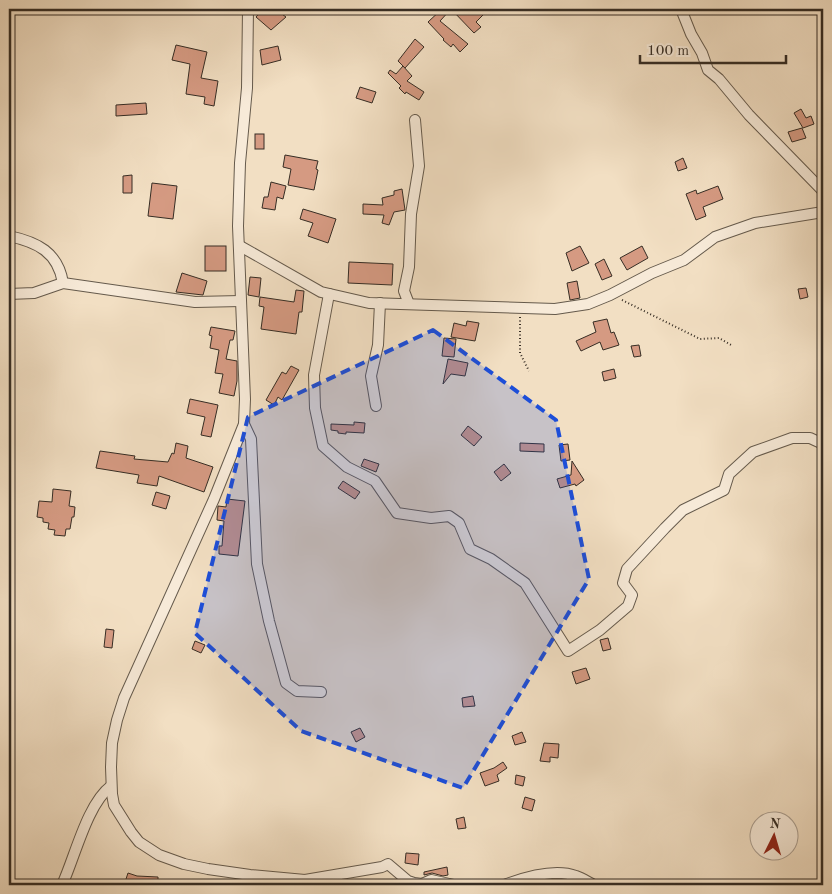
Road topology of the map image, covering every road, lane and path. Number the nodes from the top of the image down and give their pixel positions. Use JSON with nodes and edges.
{"nodes":[{"id":1,"x":248,"y":9,"type":"edge"},
{"id":2,"x":682,"y":9,"type":"edge"},
{"id":3,"x":415,"y":120,"type":"dead end"},
{"id":4,"x":823,"y":191,"type":"edge"},
{"id":5,"x":823,"y":212,"type":"edge"},
{"id":6,"x":9,"y":236,"type":"edge"},
{"id":7,"x":240,"y":246,"type":"junction"},
{"id":8,"x":63,"y":283,"type":"junction"},
{"id":9,"x":9,"y":294,"type":"edge"},
{"id":10,"x":329,"y":294,"type":"junction"},
{"id":11,"x":610,"y":295,"type":"junction"},
{"id":12,"x":241,"y":301,"type":"junction"},
{"id":13,"x":380,"y":303,"type":"junction"},
{"id":14,"x":409,"y":304,"type":"junction"},
{"id":15,"x":520,"y":307,"type":"junction"},
{"id":16,"x":731,"y":345,"type":"dead end"},
{"id":17,"x":529,"y":371,"type":"dead end"},
{"id":18,"x":376,"y":406,"type":"dead end"},
{"id":19,"x":244,"y":424,"type":"junction"},
{"id":20,"x":823,"y":444,"type":"edge"},
{"id":21,"x":321,"y":692,"type":"dead end"},
{"id":22,"x":111,"y":786,"type":"junction"},
{"id":23,"x":62,"y":885,"type":"edge"},
{"id":24,"x":454,"y":885,"type":"edge"},
{"id":25,"x":504,"y":885,"type":"edge"},
{"id":26,"x":594,"y":885,"type":"edge"}],
"edges":[{"from":1,"to":7,"type":"street"},
{"from":2,"to":4,"type":"street"},
{"from":3,"to":14,"type":"street"},
{"from":5,"to":11,"type":"street"},
{"from":6,"to":8,"type":"street"},
{"from":7,"to":10,"type":"street"},
{"from":7,"to":12,"type":"street"},
{"from":8,"to":9,"type":"street"},
{"from":8,"to":12,"type":"street"},
{"from":10,"to":13,"type":"street"},
{"from":10,"to":20,"type":"street"},
{"from":11,"to":15,"type":"street"},
{"from":11,"to":16,"type":"path"},
{"from":12,"to":19,"type":"street"},
{"from":13,"to":14,"type":"street"},
{"from":13,"to":18,"type":"street"},
{"from":14,"to":15,"type":"street"},
{"from":15,"to":17,"type":"path"},
{"from":19,"to":21,"type":"street"},
{"from":19,"to":22,"type":"street"},
{"from":22,"to":23,"type":"street"},
{"from":22,"to":24,"type":"street"},
{"from":25,"to":26,"type":"street"}]}
